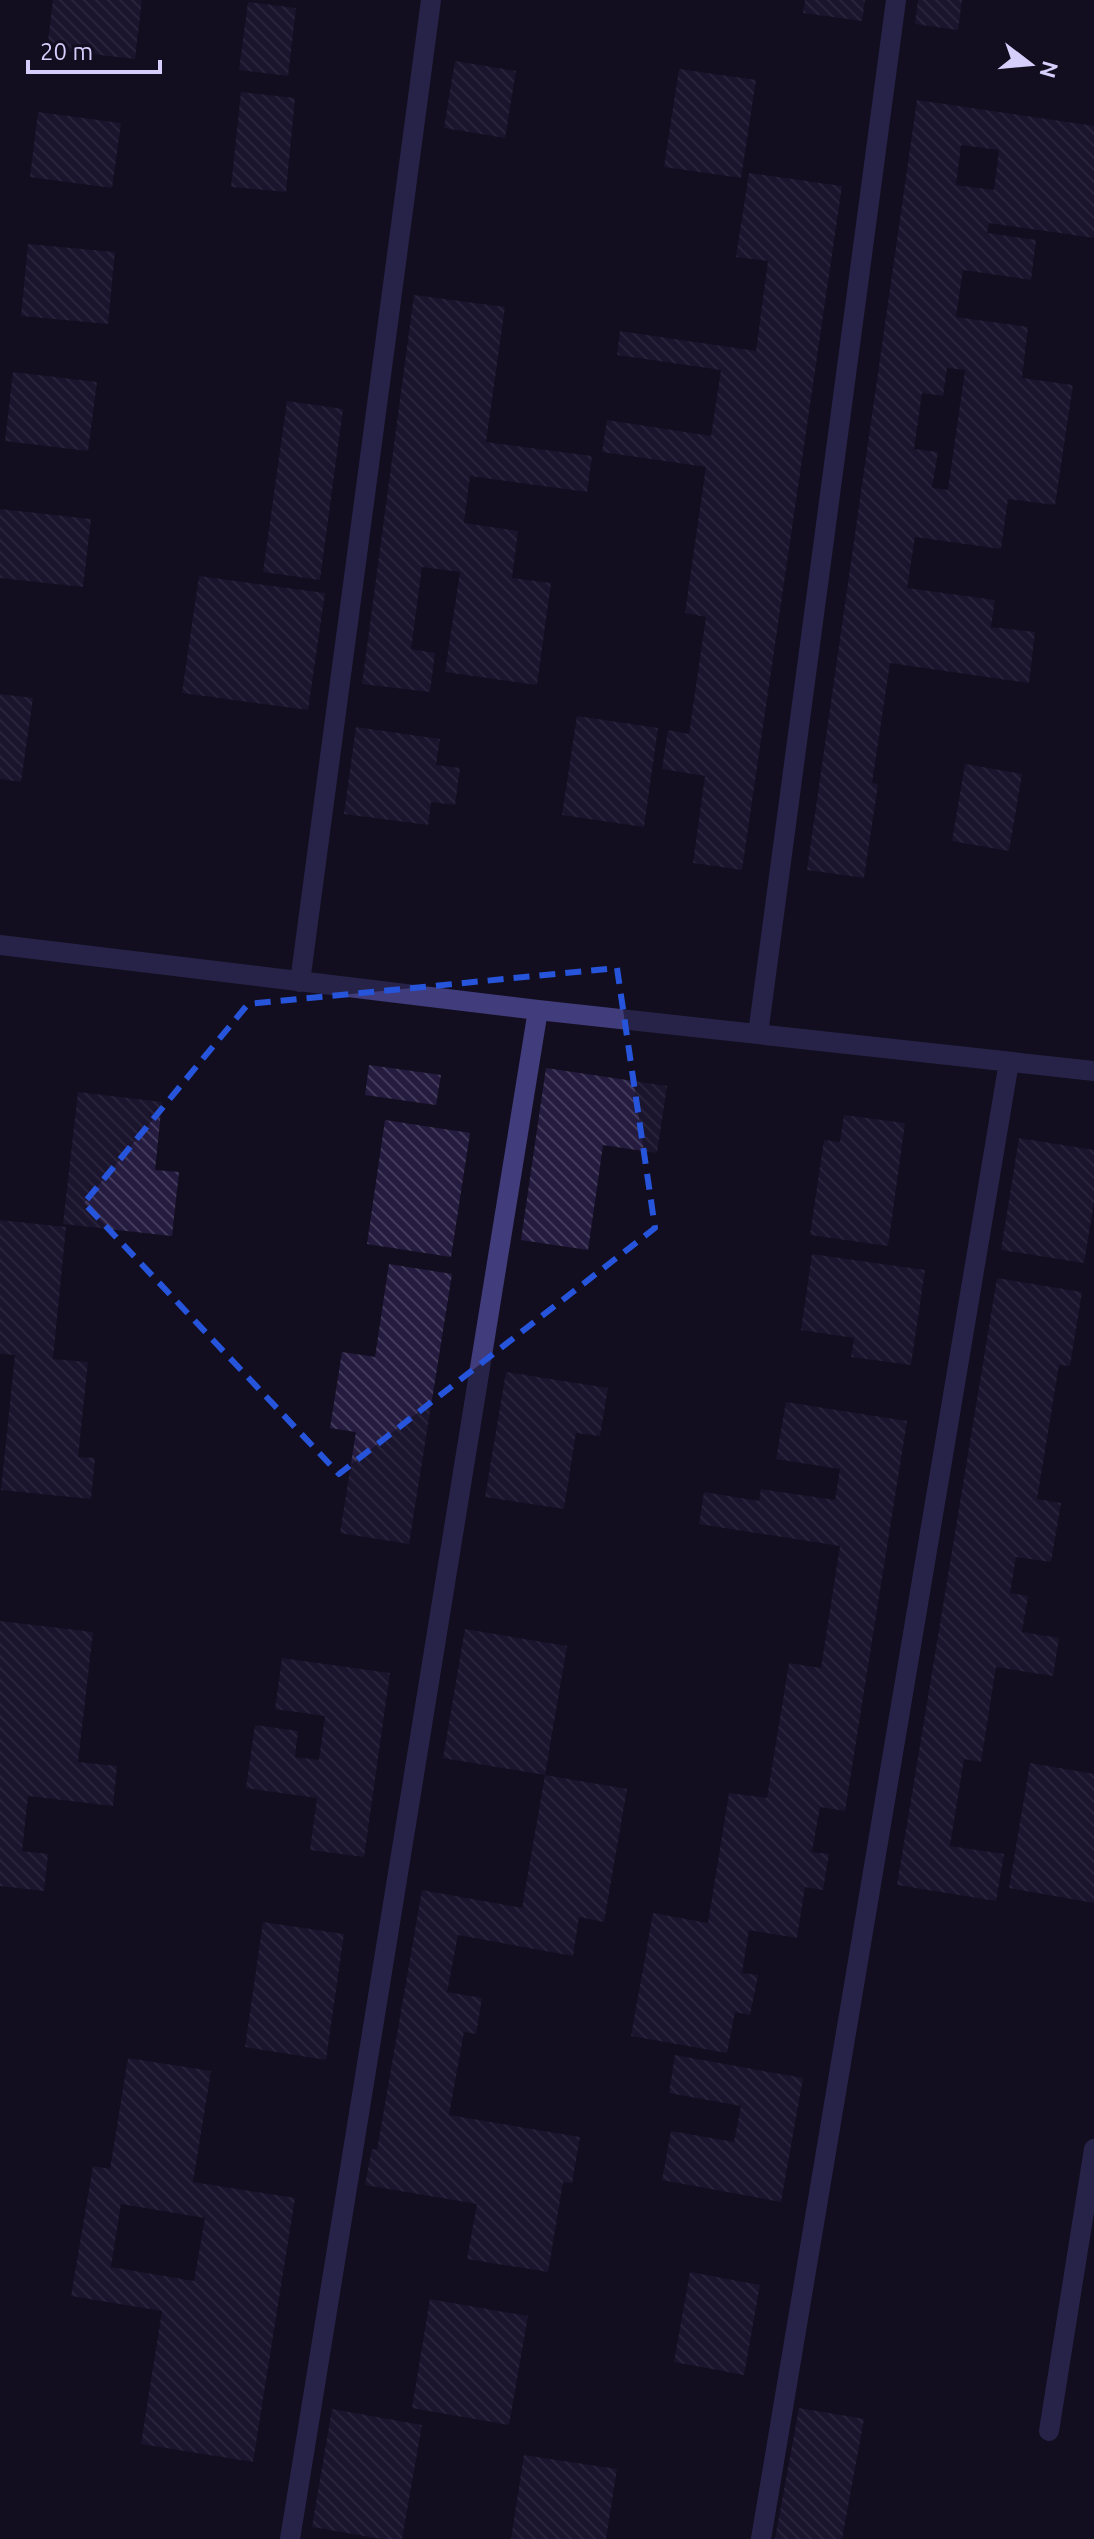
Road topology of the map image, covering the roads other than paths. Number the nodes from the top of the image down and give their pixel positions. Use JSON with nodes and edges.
{"nodes":[{"id":1,"x":431,"y":0,"type":"edge"},
{"id":2,"x":896,"y":0,"type":"edge"},
{"id":3,"x":0,"y":945,"type":"edge"},
{"id":4,"x":300,"y":982,"type":"junction"},
{"id":5,"x":538,"y":1010,"type":"junction"},
{"id":6,"x":758,"y":1034,"type":"junction"},
{"id":7,"x":1009,"y":1062,"type":"junction"},
{"id":8,"x":1094,"y":1071,"type":"edge"},
{"id":9,"x":1094,"y":2149,"type":"edge"},
{"id":10,"x":1049,"y":2431,"type":"dead end"},
{"id":11,"x":290,"y":2539,"type":"edge"},
{"id":12,"x":761,"y":2539,"type":"edge"}],
"edges":[{"from":1,"to":4,"type":"street"},
{"from":2,"to":6,"type":"street"},
{"from":3,"to":4,"type":"street"},
{"from":4,"to":5,"type":"street"},
{"from":5,"to":6,"type":"street"},
{"from":5,"to":11,"type":"street"},
{"from":6,"to":7,"type":"street"},
{"from":7,"to":8,"type":"street"},
{"from":7,"to":12,"type":"street"},
{"from":9,"to":10,"type":"street"}]}
